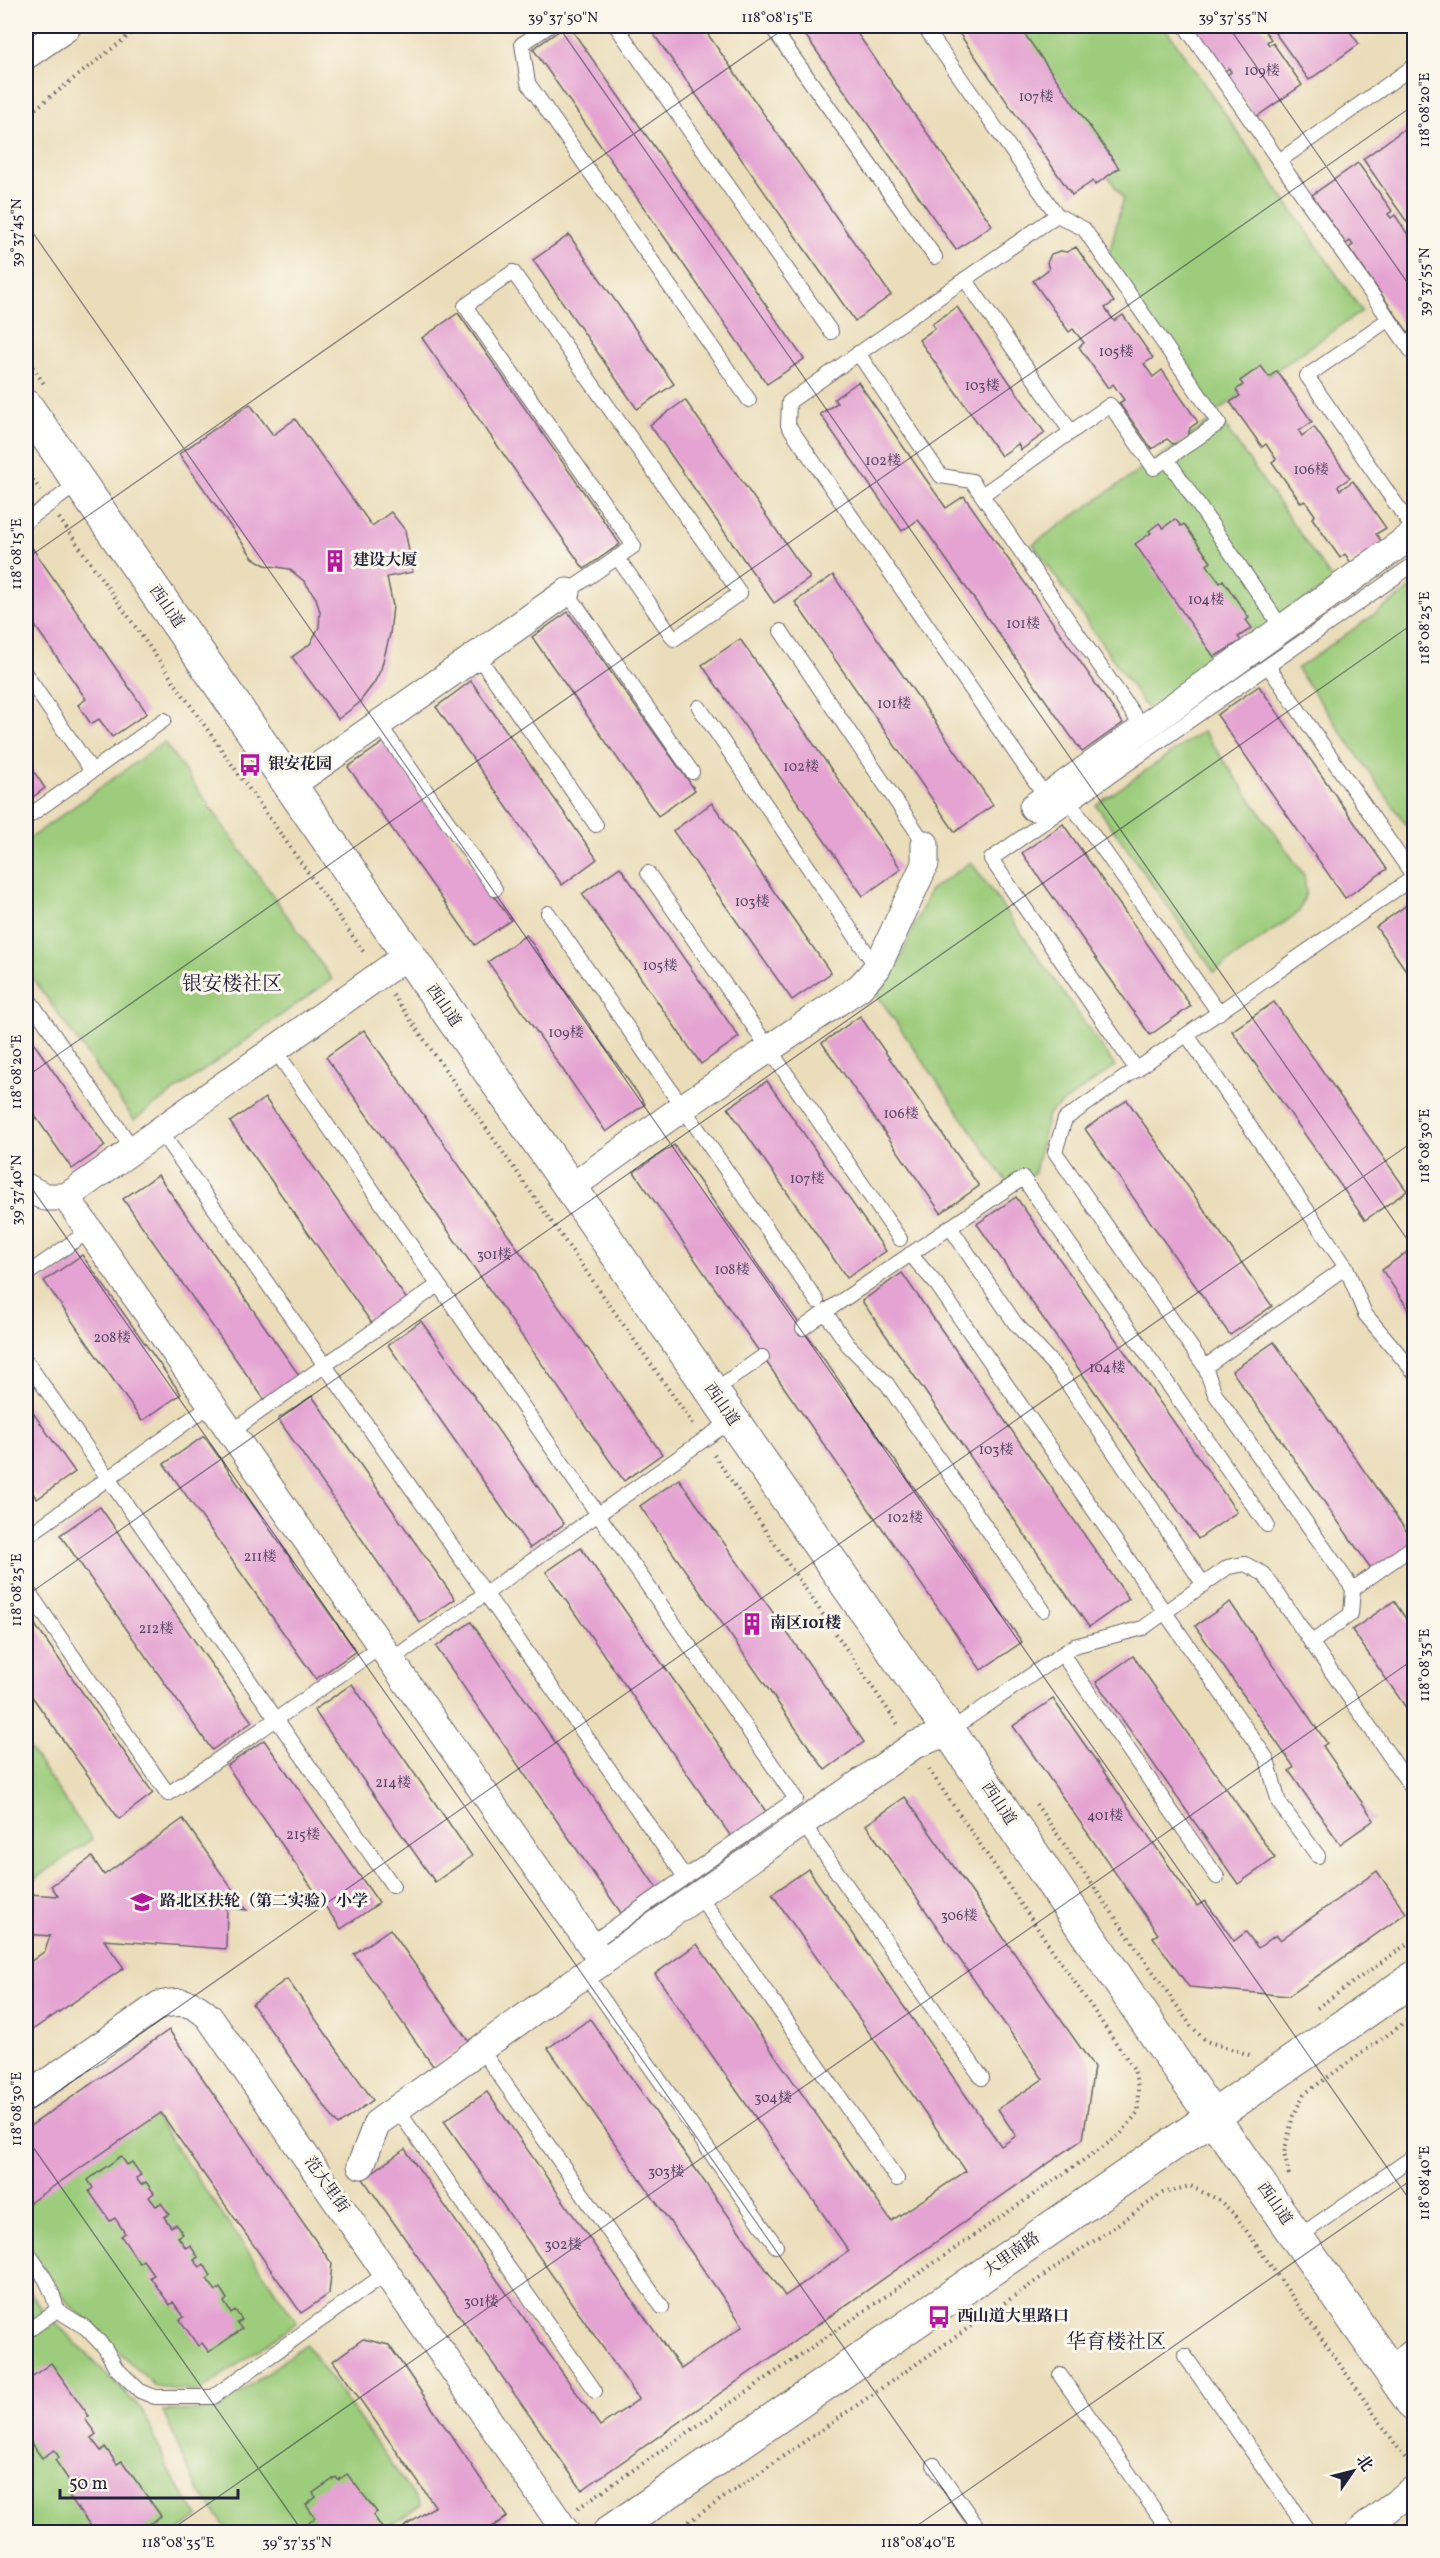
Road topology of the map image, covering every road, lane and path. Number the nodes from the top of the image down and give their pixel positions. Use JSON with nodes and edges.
{"nodes":[{"id":1,"x":64,"y":26,"type":"edge"},
{"id":2,"x":141,"y":26,"type":"edge"},
{"id":3,"x":549,"y":26,"type":"edge"},
{"id":4,"x":616,"y":26,"type":"edge"},
{"id":5,"x":771,"y":26,"type":"edge"},
{"id":6,"x":924,"y":26,"type":"edge"},
{"id":7,"x":1185,"y":26,"type":"edge"},
{"id":8,"x":26,"y":52,"type":"edge"},
{"id":9,"x":1414,"y":66,"type":"edge"},
{"id":10,"x":26,"y":116,"type":"edge"},
{"id":11,"x":1279,"y":162,"type":"junction"},
{"id":12,"x":1057,"y":215,"type":"junction"},
{"id":13,"x":935,"y":257,"type":"dead end"},
{"id":14,"x":965,"y":279,"type":"junction"},
{"id":15,"x":1389,"y":319,"type":"junction"},
{"id":16,"x":831,"y":332,"type":"dead end"},
{"id":17,"x":858,"y":353,"type":"junction"},
{"id":18,"x":1414,"y":355,"type":"edge"},
{"id":19,"x":749,"y":400,"type":"dead end"},
{"id":20,"x":26,"y":406,"type":"edge"},
{"id":21,"x":1071,"y":432,"type":"junction"},
{"id":22,"x":1167,"y":459,"type":"junction"},
{"id":23,"x":26,"y":470,"type":"edge"},
{"id":24,"x":79,"y":483,"type":"junction"},
{"id":25,"x":982,"y":495,"type":"junction"},
{"id":26,"x":50,"y":504,"type":"junction"},
{"id":27,"x":26,"y":521,"type":"edge"},
{"id":28,"x":1414,"y":532,"type":"edge"},
{"id":29,"x":617,"y":557,"type":"junction"},
{"id":30,"x":1414,"y":564,"type":"edge"},
{"id":31,"x":567,"y":592,"type":"junction"},
{"id":32,"x":1282,"y":628,"type":"junction"},
{"id":33,"x":781,"y":631,"type":"dead end"},
{"id":34,"x":477,"y":655,"type":"junction"},
{"id":35,"x":1268,"y":666,"type":"junction"},
{"id":36,"x":26,"y":675,"type":"edge"},
{"id":37,"x":699,"y":707,"type":"dead end"},
{"id":38,"x":164,"y":720,"type":"dead end"},
{"id":39,"x":379,"y":724,"type":"junction"},
{"id":40,"x":1143,"y":728,"type":"junction"},
{"id":41,"x":92,"y":771,"type":"junction"},
{"id":42,"x":692,"y":772,"type":"dead end"},
{"id":43,"x":290,"y":786,"type":"junction"},
{"id":44,"x":1050,"y":803,"type":"junction"},
{"id":45,"x":26,"y":818,"type":"edge"},
{"id":46,"x":596,"y":825,"type":"dead end"},
{"id":47,"x":925,"y":844,"type":"joint"},
{"id":48,"x":648,"y":873,"type":"dead end"},
{"id":49,"x":1414,"y":877,"type":"edge"},
{"id":50,"x":495,"y":889,"type":"dead end"},
{"id":51,"x":548,"y":913,"type":"dead end"},
{"id":52,"x":408,"y":955,"type":"junction"},
{"id":53,"x":877,"y":968,"type":"junction"},
{"id":54,"x":380,"y":976,"type":"junction"},
{"id":55,"x":26,"y":995,"type":"edge"},
{"id":56,"x":1219,"y":1013,"type":"junction"},
{"id":57,"x":1187,"y":1035,"type":"junction"},
{"id":58,"x":770,"y":1048,"type":"junction"},
{"id":59,"x":275,"y":1050,"type":"junction"},
{"id":60,"x":1137,"y":1070,"type":"junction"},
{"id":61,"x":681,"y":1108,"type":"junction"},
{"id":62,"x":160,"y":1131,"type":"junction"},
{"id":63,"x":133,"y":1149,"type":"junction"},
{"id":64,"x":26,"y":1187,"type":"edge"},
{"id":65,"x":570,"y":1188,"type":"junction"},
{"id":66,"x":66,"y":1197,"type":"junction"},
{"id":67,"x":950,"y":1227,"type":"junction"},
{"id":68,"x":90,"y":1230,"type":"junction"},
{"id":69,"x":900,"y":1239,"type":"dead end"},
{"id":70,"x":910,"y":1254,"type":"junction"},
{"id":71,"x":1346,"y":1267,"type":"junction"},
{"id":72,"x":26,"y":1275,"type":"edge"},
{"id":73,"x":438,"y":1285,"type":"junction"},
{"id":74,"x":821,"y":1307,"type":"junction"},
{"id":75,"x":803,"y":1328,"type":"dead end"},
{"id":76,"x":762,"y":1357,"type":"dead end"},
{"id":77,"x":26,"y":1362,"type":"edge"},
{"id":78,"x":324,"y":1366,"type":"junction"},
{"id":79,"x":1205,"y":1366,"type":"junction"},
{"id":80,"x":1414,"y":1372,"type":"edge"},
{"id":81,"x":712,"y":1392,"type":"junction"},
{"id":82,"x":212,"y":1404,"type":"junction"},
{"id":83,"x":732,"y":1420,"type":"junction"},
{"id":84,"x":231,"y":1432,"type":"junction"},
{"id":85,"x":704,"y":1440,"type":"junction"},
{"id":86,"x":108,"y":1479,"type":"junction"},
{"id":87,"x":599,"y":1515,"type":"junction"},
{"id":88,"x":1267,"y":1525,"type":"dead end"},
{"id":89,"x":26,"y":1537,"type":"edge"},
{"id":90,"x":1414,"y":1546,"type":"edge"},
{"id":91,"x":1204,"y":1585,"type":"junction"},
{"id":92,"x":26,"y":1588,"type":"edge"},
{"id":93,"x":1353,"y":1589,"type":"junction"},
{"id":94,"x":484,"y":1594,"type":"junction"},
{"id":95,"x":1043,"y":1610,"type":"dead end"},
{"id":96,"x":1165,"y":1612,"type":"junction"},
{"id":97,"x":1311,"y":1643,"type":"junction"},
{"id":98,"x":386,"y":1653,"type":"junction"},
{"id":99,"x":1062,"y":1654,"type":"junction"},
{"id":100,"x":276,"y":1719,"type":"junction"},
{"id":101,"x":949,"y":1731,"type":"junction"},
{"id":102,"x":913,"y":1746,"type":"junction"},
{"id":103,"x":1414,"y":1791,"type":"edge"},
{"id":104,"x":802,"y":1822,"type":"junction"},
{"id":105,"x":1318,"y":1856,"type":"dead end"},
{"id":106,"x":1217,"y":1876,"type":"dead end"},
{"id":107,"x":393,"y":1886,"type":"dead end"},
{"id":108,"x":691,"y":1886,"type":"junction"},
{"id":109,"x":1414,"y":1939,"type":"edge"},
{"id":110,"x":592,"y":1960,"type":"junction"},
{"id":111,"x":1414,"y":1978,"type":"edge"},
{"id":112,"x":1308,"y":2014,"type":"dead end"},
{"id":113,"x":1414,"y":2016,"type":"edge"},
{"id":114,"x":1206,"y":2041,"type":"dead end"},
{"id":115,"x":480,"y":2048,"type":"junction"},
{"id":116,"x":1260,"y":2048,"type":"dead end"},
{"id":117,"x":982,"y":2078,"type":"dead end"},
{"id":118,"x":26,"y":2097,"type":"edge"},
{"id":119,"x":397,"y":2109,"type":"junction"},
{"id":120,"x":26,"y":2111,"type":"edge"},
{"id":121,"x":1212,"y":2116,"type":"junction"},
{"id":122,"x":1284,"y":2153,"type":"dead end"},
{"id":123,"x":1414,"y":2156,"type":"edge"},
{"id":124,"x":361,"y":2165,"type":"dead end"},
{"id":125,"x":897,"y":2180,"type":"dead end"},
{"id":126,"x":1298,"y":2238,"type":"junction"},
{"id":127,"x":776,"y":2246,"type":"dead end"},
{"id":128,"x":26,"y":2250,"type":"edge"},
{"id":129,"x":383,"y":2275,"type":"junction"},
{"id":130,"x":662,"y":2307,"type":"dead end"},
{"id":131,"x":57,"y":2310,"type":"junction"},
{"id":132,"x":26,"y":2332,"type":"edge"},
{"id":133,"x":1414,"y":2344,"type":"edge"},
{"id":134,"x":1185,"y":2356,"type":"dead end"},
{"id":135,"x":1386,"y":2365,"type":"junction"},
{"id":136,"x":1060,"y":2375,"type":"dead end"},
{"id":137,"x":595,"y":2391,"type":"dead end"},
{"id":138,"x":1414,"y":2405,"type":"edge"},
{"id":139,"x":934,"y":2465,"type":"dead end"},
{"id":140,"x":1414,"y":2471,"type":"edge"},
{"id":141,"x":1414,"y":2489,"type":"edge"},
{"id":142,"x":560,"y":2528,"type":"edge"},
{"id":143,"x":610,"y":2532,"type":"edge"},
{"id":144,"x":674,"y":2532,"type":"edge"},
{"id":145,"x":981,"y":2532,"type":"edge"},
{"id":146,"x":1170,"y":2532,"type":"edge"},
{"id":147,"x":1309,"y":2532,"type":"edge"},
{"id":148,"x":1359,"y":2532,"type":"edge"}],
"edges":[{"from":1,"to":8,"type":"street"},
{"from":2,"to":10,"type":"path"},
{"from":3,"to":19,"type":"lane"},
{"from":4,"to":16,"type":"lane"},
{"from":5,"to":13,"type":"lane"},
{"from":6,"to":12,"type":"lane"},
{"from":7,"to":11,"type":"lane"},
{"from":9,"to":11,"type":"lane"},
{"from":11,"to":15,"type":"lane"},
{"from":12,"to":14,"type":"lane"},
{"from":12,"to":22,"type":"lane"},
{"from":14,"to":17,"type":"lane"},
{"from":14,"to":21,"type":"lane"},
{"from":15,"to":18,"type":"lane"},
{"from":15,"to":28,"type":"lane"},
{"from":17,"to":25,"type":"lane"},
{"from":17,"to":44,"type":"lane"},
{"from":20,"to":24,"type":"street","name":"西山道"},
{"from":21,"to":22,"type":"lane"},
{"from":21,"to":25,"type":"lane"},
{"from":22,"to":32,"type":"lane"},
{"from":23,"to":26,"type":"path"},
{"from":24,"to":26,"type":"lane"},
{"from":24,"to":43,"type":"street","name":"西山道"},
{"from":25,"to":40,"type":"lane"},
{"from":26,"to":27,"type":"lane"},
{"from":26,"to":54,"type":"path"},
{"from":28,"to":32,"type":"street"},
{"from":29,"to":29,"type":"lane"},
{"from":29,"to":31,"type":"lane"},
{"from":30,"to":35,"type":"lane"},
{"from":31,"to":34,"type":"street"},
{"from":31,"to":42,"type":"lane"},
{"from":32,"to":40,"type":"street"},
{"from":33,"to":47,"type":"lane"},
{"from":34,"to":39,"type":"street"},
{"from":34,"to":46,"type":"lane"},
{"from":35,"to":44,"type":"lane"},
{"from":35,"to":49,"type":"lane"},
{"from":36,"to":41,"type":"lane"},
{"from":37,"to":53,"type":"lane"},
{"from":38,"to":41,"type":"lane"},
{"from":39,"to":43,"type":"street"},
{"from":39,"to":50,"type":"lane"},
{"from":40,"to":44,"type":"street"},
{"from":41,"to":45,"type":"lane"},
{"from":43,"to":52,"type":"street","name":"西山道"},
{"from":44,"to":56,"type":"lane"},
{"from":44,"to":60,"type":"lane"},
{"from":47,"to":53,"type":"street"},
{"from":48,"to":58,"type":"lane"},
{"from":49,"to":56,"type":"lane"},
{"from":51,"to":61,"type":"lane"},
{"from":52,"to":54,"type":"street"},
{"from":52,"to":65,"type":"street","name":"西山道"},
{"from":53,"to":58,"type":"street"},
{"from":54,"to":59,"type":"street"},
{"from":54,"to":85,"type":"path"},
{"from":55,"to":63,"type":"lane"},
{"from":56,"to":57,"type":"lane"},
{"from":57,"to":60,"type":"lane"},
{"from":57,"to":71,"type":"lane"},
{"from":58,"to":61,"type":"street"},
{"from":58,"to":69,"type":"lane"},
{"from":59,"to":62,"type":"street"},
{"from":59,"to":73,"type":"lane"},
{"from":60,"to":79,"type":"lane"},
{"from":61,"to":65,"type":"street"},
{"from":61,"to":74,"type":"lane"},
{"from":62,"to":63,"type":"street"},
{"from":62,"to":78,"type":"lane"},
{"from":63,"to":66,"type":"street"},
{"from":64,"to":66,"type":"street"},
{"from":65,"to":81,"type":"street","name":"西山道"},
{"from":66,"to":68,"type":"street"},
{"from":67,"to":70,"type":"lane"},
{"from":67,"to":88,"type":"lane"},
{"from":67,"to":91,"type":"lane"},
{"from":68,"to":72,"type":"lane"},
{"from":68,"to":82,"type":"street"},
{"from":70,"to":74,"type":"lane"},
{"from":70,"to":96,"type":"lane"},
{"from":71,"to":79,"type":"lane"},
{"from":71,"to":80,"type":"lane"},
{"from":73,"to":78,"type":"lane"},
{"from":73,"to":87,"type":"lane"},
{"from":74,"to":75,"type":"lane"},
{"from":74,"to":95,"type":"lane"},
{"from":76,"to":81,"type":"lane"},
{"from":77,"to":86,"type":"lane"},
{"from":78,"to":84,"type":"lane"},
{"from":78,"to":94,"type":"lane"},
{"from":79,"to":93,"type":"lane"},
{"from":81,"to":83,"type":"street","name":"西山道"},
{"from":82,"to":84,"type":"street"},
{"from":82,"to":86,"type":"lane"},
{"from":83,"to":85,"type":"lane"},
{"from":83,"to":101,"type":"street","name":"西山道"},
{"from":84,"to":98,"type":"street"},
{"from":85,"to":87,"type":"lane"},
{"from":85,"to":102,"type":"path"},
{"from":86,"to":89,"type":"lane"},
{"from":86,"to":100,"type":"lane"},
{"from":87,"to":94,"type":"lane"},
{"from":87,"to":108,"type":"lane"},
{"from":90,"to":93,"type":"lane"},
{"from":91,"to":96,"type":"lane"},
{"from":91,"to":97,"type":"lane"},
{"from":92,"to":100,"type":"lane"},
{"from":93,"to":97,"type":"lane"},
{"from":94,"to":98,"type":"lane"},
{"from":94,"to":108,"type":"lane"},
{"from":96,"to":99,"type":"lane"},
{"from":96,"to":105,"type":"lane"},
{"from":97,"to":103,"type":"lane"},
{"from":98,"to":100,"type":"lane"},
{"from":98,"to":110,"type":"street"},
{"from":99,"to":101,"type":"lane"},
{"from":99,"to":106,"type":"lane"},
{"from":100,"to":107,"type":"lane"},
{"from":101,"to":102,"type":"street"},
{"from":101,"to":121,"type":"street","name":"西山道"},
{"from":102,"to":104,"type":"street"},
{"from":102,"to":142,"type":"path"},
{"from":104,"to":108,"type":"street"},
{"from":104,"to":117,"type":"lane"},
{"from":108,"to":110,"type":"street"},
{"from":108,"to":125,"type":"lane"},
{"from":109,"to":112,"type":"path"},
{"from":110,"to":115,"type":"street"},
{"from":110,"to":127,"type":"lane"},
{"from":111,"to":121,"type":"street","name":"大里南路"},
{"from":113,"to":122,"type":"path"},
{"from":114,"to":116,"type":"path"},
{"from":115,"to":119,"type":"street"},
{"from":115,"to":130,"type":"lane"},
{"from":118,"to":129,"type":"street","name":"范大里街"},
{"from":119,"to":124,"type":"street"},
{"from":119,"to":137,"type":"lane"},
{"from":120,"to":129,"type":"street","name":"范大里街"},
{"from":121,"to":126,"type":"street","name":"西山道"},
{"from":121,"to":143,"type":"street","name":"大里南路"},
{"from":123,"to":126,"type":"lane"},
{"from":126,"to":135,"type":"street","name":"西山道"},
{"from":128,"to":131,"type":"lane"},
{"from":129,"to":131,"type":"lane"},
{"from":129,"to":142,"type":"street","name":"范大里街"},
{"from":131,"to":132,"type":"lane"},
{"from":133,"to":135,"type":"lane"},
{"from":134,"to":147,"type":"lane"},
{"from":135,"to":138,"type":"street","name":"西山道"},
{"from":136,"to":146,"type":"lane"},
{"from":139,"to":145,"type":"lane"},
{"from":140,"to":144,"type":"path"},
{"from":141,"to":148,"type":"street"}]}
